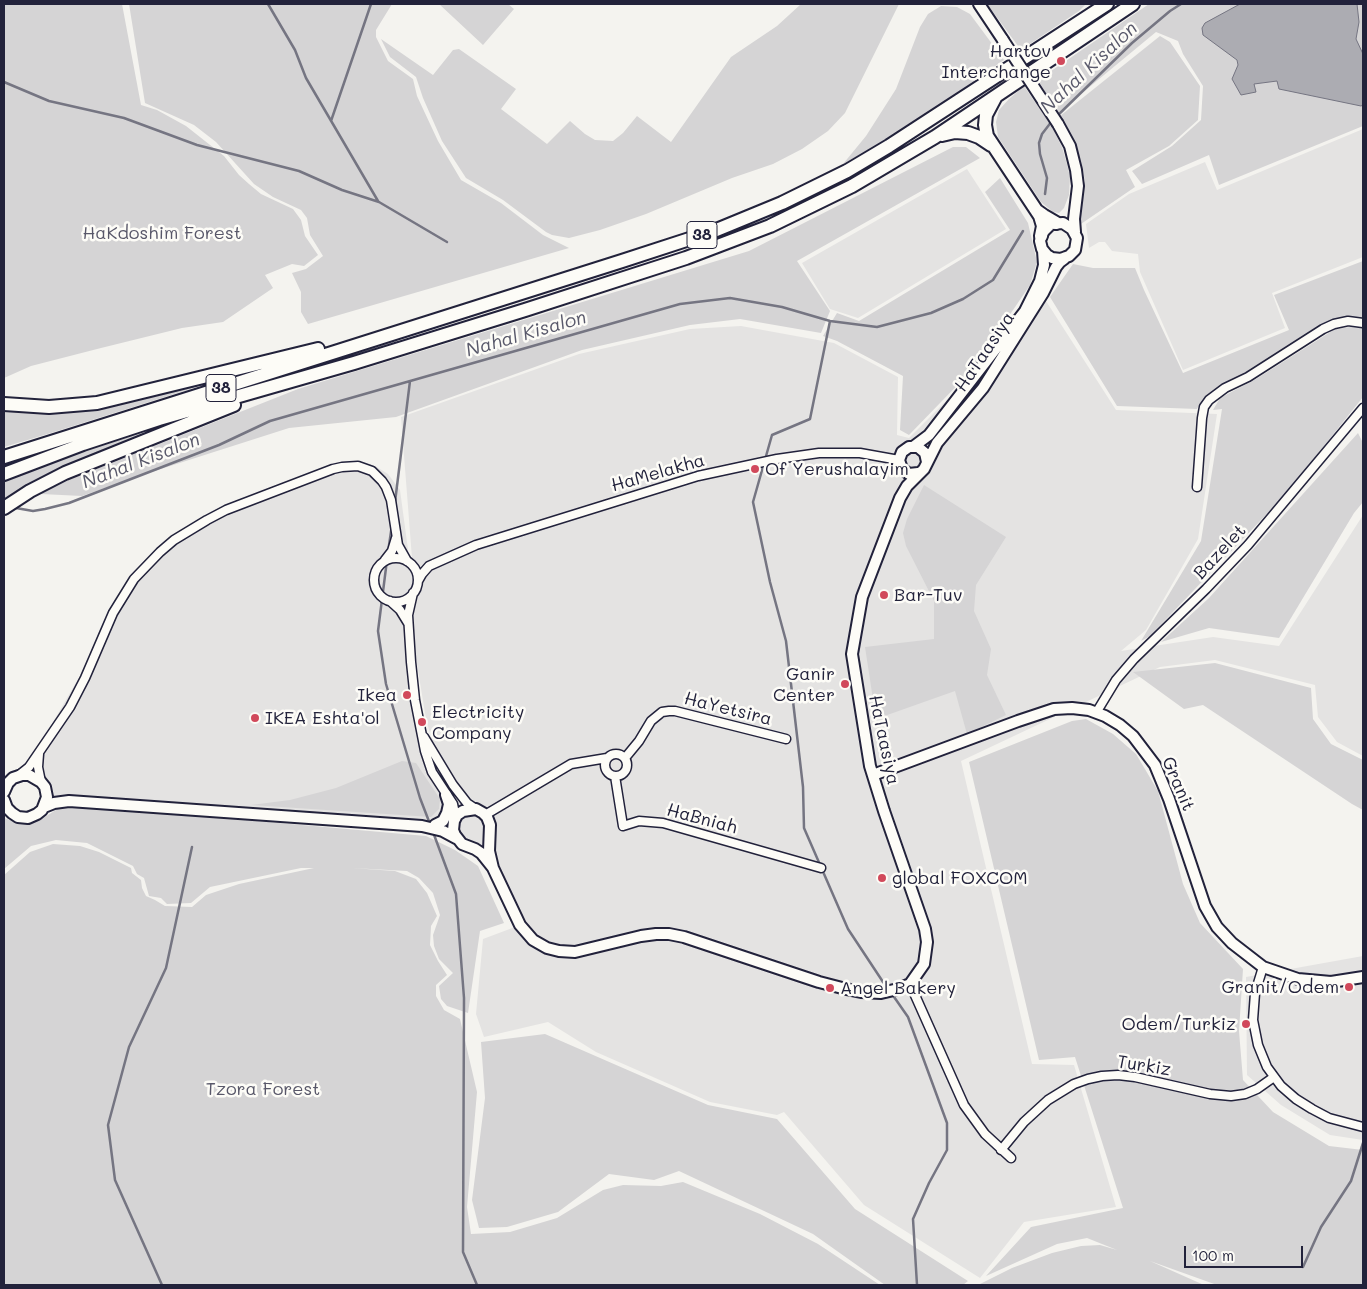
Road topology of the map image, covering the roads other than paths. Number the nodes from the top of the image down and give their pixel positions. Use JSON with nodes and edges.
{"nodes":[{"id":1,"x":1097,"y":4,"type":"edge"},
{"id":2,"x":1107,"y":4,"type":"edge"},
{"id":3,"x":1133,"y":4,"type":"edge"},
{"id":4,"x":980,"y":6,"type":"edge"},
{"id":5,"x":1080,"y":22,"type":"junction"},
{"id":6,"x":998,"y":95,"type":"junction"},
{"id":7,"x":935,"y":137,"type":"junction"},
{"id":8,"x":995,"y":150,"type":"junction"},
{"id":9,"x":1076,"y":203,"type":"junction"},
{"id":10,"x":1036,"y":209,"type":"junction"},
{"id":11,"x":1057,"y":222,"type":"junction"},
{"id":12,"x":1075,"y":233,"type":"junction"},
{"id":13,"x":1041,"y":236,"type":"junction"},
{"id":14,"x":1043,"y":251,"type":"junction"},
{"id":15,"x":1066,"y":257,"type":"junction"},
{"id":16,"x":437,"y":320,"type":"junction"},
{"id":17,"x":1363,"y":323,"type":"edge"},
{"id":18,"x":298,"y":379,"type":"junction"},
{"id":19,"x":4,"y":404,"type":"edge"},
{"id":20,"x":1363,"y":408,"type":"edge"},
{"id":21,"x":913,"y":447,"type":"junction"},
{"id":22,"x":4,"y":456,"type":"edge"},
{"id":23,"x":927,"y":462,"type":"junction"},
{"id":24,"x":900,"y":464,"type":"junction"},
{"id":25,"x":4,"y":474,"type":"edge"},
{"id":26,"x":918,"y":474,"type":"junction"},
{"id":27,"x":1197,"y":487,"type":"dead end"},
{"id":28,"x":900,"y":498,"type":"junction"},
{"id":29,"x":4,"y":508,"type":"edge"},
{"id":30,"x":396,"y":536,"type":"junction"},
{"id":31,"x":383,"y":562,"type":"junction"},
{"id":32,"x":408,"y":562,"type":"junction"},
{"id":33,"x":434,"y":563,"type":"junction"},
{"id":34,"x":418,"y":582,"type":"junction"},
{"id":35,"x":413,"y":594,"type":"junction"},
{"id":36,"x":388,"y":600,"type":"junction"},
{"id":37,"x":409,"y":624,"type":"junction"},
{"id":38,"x":1096,"y":712,"type":"junction"},
{"id":39,"x":421,"y":730,"type":"junction"},
{"id":40,"x":786,"y":739,"type":"dead end"},
{"id":41,"x":40,"y":751,"type":"junction"},
{"id":42,"x":607,"y":758,"type":"junction"},
{"id":43,"x":625,"y":758,"type":"junction"},
{"id":44,"x":19,"y":775,"type":"junction"},
{"id":45,"x":873,"y":775,"type":"junction"},
{"id":46,"x":615,"y":776,"type":"junction"},
{"id":47,"x":43,"y":784,"type":"junction"},
{"id":48,"x":4,"y":792,"type":"edge"},
{"id":49,"x":446,"y":795,"type":"junction"},
{"id":50,"x":4,"y":800,"type":"edge"},
{"id":51,"x":69,"y":801,"type":"junction"},
{"id":52,"x":44,"y":807,"type":"junction"},
{"id":53,"x":481,"y":812,"type":"junction"},
{"id":54,"x":4,"y":813,"type":"edge"},
{"id":55,"x":15,"y":815,"type":"junction"},
{"id":56,"x":455,"y":818,"type":"junction"},
{"id":57,"x":435,"y":825,"type":"junction"},
{"id":58,"x":422,"y":826,"type":"junction"},
{"id":59,"x":489,"y":834,"type":"junction"},
{"id":60,"x":456,"y":838,"type":"junction"},
{"id":61,"x":468,"y":846,"type":"junction"},
{"id":62,"x":493,"y":868,"type":"junction"},
{"id":63,"x":821,"y":868,"type":"dead end"},
{"id":64,"x":1263,"y":966,"type":"junction"},
{"id":65,"x":1363,"y":977,"type":"edge"},
{"id":66,"x":910,"y":984,"type":"junction"},
{"id":67,"x":1274,"y":1077,"type":"junction"},
{"id":68,"x":1363,"y":1127,"type":"edge"},
{"id":69,"x":1002,"y":1150,"type":"junction"},
{"id":70,"x":1012,"y":1158,"type":"dead end"}],
"edges":[{"from":1,"to":5,"type":"highway"},
{"from":2,"to":5,"type":"highway","number":"38"},
{"from":3,"to":6,"type":"highway","number":"38"},
{"from":4,"to":9,"type":"street","bridge":true},
{"from":5,"to":16,"type":"highway","number":"38"},
{"from":6,"to":7,"type":"highway","number":"38"},
{"from":6,"to":8,"type":"highway"},
{"from":7,"to":8,"type":"highway"},
{"from":7,"to":18,"type":"highway","number":"38"},
{"from":8,"to":10,"type":"highway"},
{"from":9,"to":11,"type":"street"},
{"from":9,"to":12,"type":"street"},
{"from":10,"to":11,"type":"highway"},
{"from":10,"to":13,"type":"highway"},
{"from":11,"to":12,"type":"street"},
{"from":11,"to":13,"type":"street"},
{"from":12,"to":15,"type":"street"},
{"from":13,"to":14,"type":"street"},
{"from":14,"to":15,"type":"street"},
{"from":14,"to":21,"type":"street","name":"HaTaasiya"},
{"from":15,"to":23,"type":"street","name":"HaTaasiya"},
{"from":16,"to":19,"type":"highway"},
{"from":16,"to":22,"type":"highway","number":"38"},
{"from":17,"to":27,"type":"street"},
{"from":18,"to":25,"type":"highway","number":"38"},
{"from":18,"to":29,"type":"highway"},
{"from":20,"to":38,"type":"street","name":"Bazelet"},
{"from":21,"to":23,"type":"street"},
{"from":21,"to":24,"type":"street"},
{"from":23,"to":26,"type":"street"},
{"from":24,"to":26,"type":"street"},
{"from":24,"to":28,"type":"street","name":"HaTaasiya"},
{"from":24,"to":33,"type":"street","name":"HaMelakha"},
{"from":26,"to":28,"type":"street","name":"HaTaasiya"},
{"from":28,"to":45,"type":"street","name":"HaTaasiya"},
{"from":30,"to":31,"type":"street"},
{"from":30,"to":32,"type":"street"},
{"from":30,"to":41,"type":"street"},
{"from":31,"to":32,"type":"street"},
{"from":31,"to":36,"type":"street"},
{"from":32,"to":33,"type":"street","name":"HaMelakha"},
{"from":32,"to":34,"type":"street"},
{"from":33,"to":34,"type":"street","name":"HaMelakha"},
{"from":34,"to":35,"type":"street"},
{"from":35,"to":36,"type":"street"},
{"from":35,"to":37,"type":"street"},
{"from":36,"to":37,"type":"street"},
{"from":37,"to":39,"type":"street"},
{"from":38,"to":45,"type":"street","name":"Granit"},
{"from":38,"to":64,"type":"street","name":"Granit"},
{"from":39,"to":49,"type":"street"},
{"from":39,"to":53,"type":"street"},
{"from":40,"to":43,"type":"street","name":"HaYetsira"},
{"from":41,"to":44,"type":"street"},
{"from":41,"to":47,"type":"street"},
{"from":42,"to":43,"type":"street"},
{"from":42,"to":46,"type":"street"},
{"from":42,"to":53,"type":"street"},
{"from":43,"to":46,"type":"street"},
{"from":44,"to":47,"type":"street"},
{"from":44,"to":48,"type":"street"},
{"from":45,"to":66,"type":"street","name":"HaTaasiya"},
{"from":46,"to":63,"type":"street","name":"HaBniah"},
{"from":47,"to":51,"type":"street"},
{"from":47,"to":52,"type":"street"},
{"from":49,"to":56,"type":"street"},
{"from":49,"to":57,"type":"street"},
{"from":50,"to":55,"type":"street"},
{"from":51,"to":52,"type":"street"},
{"from":51,"to":58,"type":"street"},
{"from":52,"to":55,"type":"street"},
{"from":53,"to":56,"type":"street"},
{"from":53,"to":59,"type":"street"},
{"from":54,"to":55,"type":"street"},
{"from":56,"to":57,"type":"street"},
{"from":56,"to":60,"type":"street"},
{"from":57,"to":58,"type":"street"},
{"from":58,"to":60,"type":"street"},
{"from":59,"to":61,"type":"street"},
{"from":59,"to":62,"type":"street"},
{"from":60,"to":61,"type":"street"},
{"from":61,"to":62,"type":"street"},
{"from":62,"to":66,"type":"street"},
{"from":64,"to":65,"type":"street","name":"Granit"},
{"from":64,"to":67,"type":"street"},
{"from":66,"to":69,"type":"street"},
{"from":67,"to":68,"type":"street"},
{"from":67,"to":69,"type":"street","name":"Turkiz"},
{"from":69,"to":70,"type":"street"}]}
